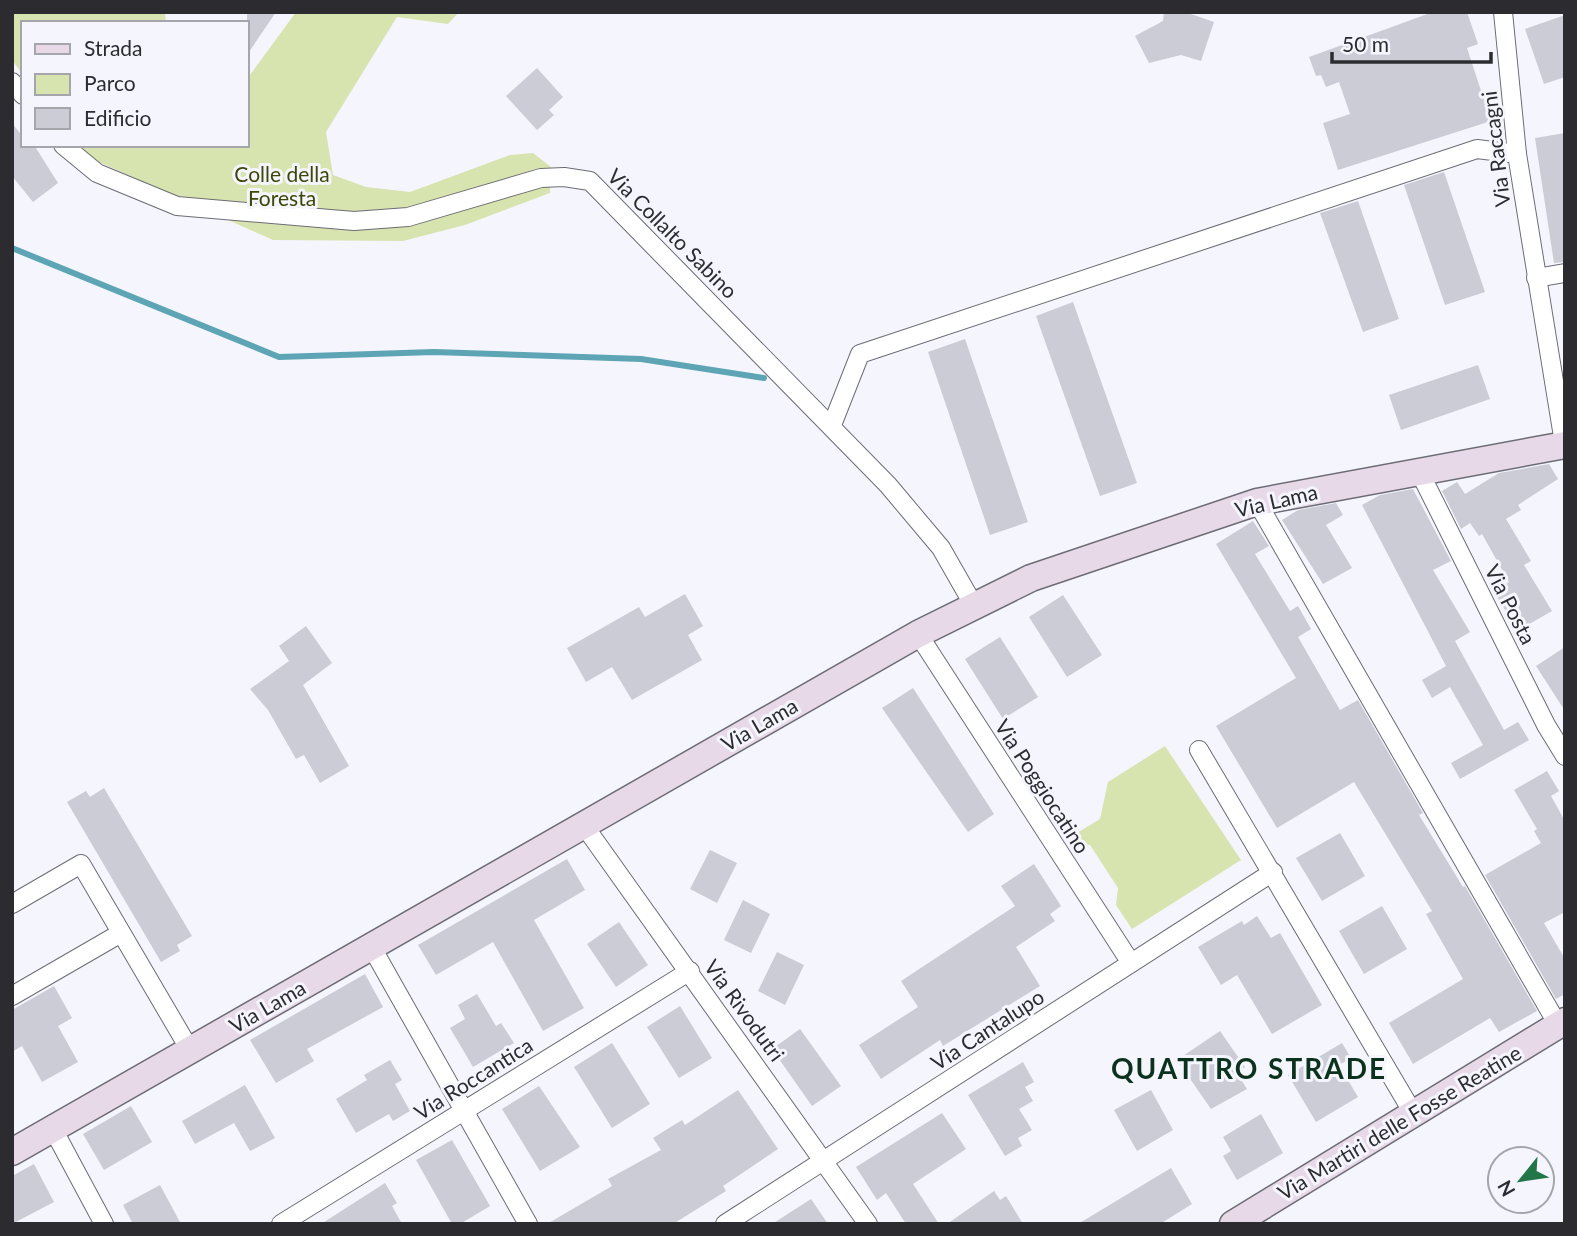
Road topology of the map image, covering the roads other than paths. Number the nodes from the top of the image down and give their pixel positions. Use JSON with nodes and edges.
{"nodes":[{"id":1,"x":1503,"y":12,"type":"edge"},
{"id":2,"x":65,"y":147,"type":"edge"},
{"id":3,"x":1517,"y":154,"type":"junction"},
{"id":4,"x":1565,"y":273,"type":"edge"},
{"id":5,"x":1535,"y":278,"type":"junction"},
{"id":6,"x":832,"y":425,"type":"junction"},
{"id":7,"x":1564,"y":446,"type":"edge"},
{"id":8,"x":1419,"y":471,"type":"junction"},
{"id":9,"x":1257,"y":502,"type":"junction"},
{"id":10,"x":973,"y":604,"type":"junction"},
{"id":11,"x":918,"y":634,"type":"junction"},
{"id":12,"x":1199,"y":750,"type":"dead end"},
{"id":13,"x":1565,"y":756,"type":"edge"},
{"id":14,"x":583,"y":824,"type":"junction"},
{"id":15,"x":1273,"y":872,"type":"junction"},
{"id":16,"x":12,"y":904,"type":"edge"},
{"id":17,"x":121,"y":933,"type":"junction"},
{"id":18,"x":371,"y":946,"type":"junction"},
{"id":19,"x":1131,"y":963,"type":"junction"},
{"id":20,"x":690,"y":971,"type":"junction"},
{"id":21,"x":12,"y":996,"type":"edge"},
{"id":22,"x":1562,"y":1023,"type":"edge"},
{"id":23,"x":190,"y":1050,"type":"junction"},
{"id":24,"x":464,"y":1111,"type":"junction"},
{"id":25,"x":1413,"y":1113,"type":"junction"},
{"id":26,"x":53,"y":1129,"type":"junction"},
{"id":27,"x":12,"y":1152,"type":"edge"},
{"id":28,"x":825,"y":1160,"type":"junction"},
{"id":29,"x":1261,"y":1216,"type":"edge"},
{"id":30,"x":104,"y":1224,"type":"edge"},
{"id":31,"x":281,"y":1224,"type":"edge"},
{"id":32,"x":528,"y":1224,"type":"edge"},
{"id":33,"x":725,"y":1224,"type":"edge"},
{"id":34,"x":868,"y":1224,"type":"edge"},
{"id":35,"x":1233,"y":1224,"type":"edge"}],
"edges":[{"from":1,"to":3,"type":"street","name":"Via Raccagni"},
{"from":2,"to":6,"type":"street","name":"Via Collalto Sabino"},
{"from":3,"to":5,"type":"street","name":"Via Raccagni"},
{"from":3,"to":6,"type":"street"},
{"from":4,"to":5,"type":"street"},
{"from":5,"to":7,"type":"street","name":"Via Raccagni"},
{"from":6,"to":10,"type":"street","name":"Via Collalto Sabino"},
{"from":7,"to":8,"type":"main road","name":"Via Lama"},
{"from":8,"to":9,"type":"main road","name":"Via Lama"},
{"from":8,"to":13,"type":"street","name":"Via Posta"},
{"from":9,"to":10,"type":"main road","name":"Via Lama"},
{"from":9,"to":22,"type":"street"},
{"from":10,"to":11,"type":"main road","name":"Via Lama"},
{"from":11,"to":14,"type":"main road","name":"Via Lama"},
{"from":11,"to":19,"type":"street","name":"Via Poggiocatino"},
{"from":12,"to":15,"type":"street"},
{"from":14,"to":18,"type":"main road","name":"Via Lama"},
{"from":14,"to":20,"type":"street","name":"Via Rivodutri"},
{"from":15,"to":19,"type":"street","name":"Via Cantalupo"},
{"from":15,"to":25,"type":"street"},
{"from":16,"to":17,"type":"street"},
{"from":17,"to":21,"type":"street"},
{"from":17,"to":23,"type":"street"},
{"from":18,"to":23,"type":"main road","name":"Via Lama"},
{"from":18,"to":24,"type":"street"},
{"from":19,"to":28,"type":"street","name":"Via Cantalupo"},
{"from":20,"to":24,"type":"street","name":"Via Roccantica"},
{"from":20,"to":28,"type":"street","name":"Via Rivodutri"},
{"from":22,"to":25,"type":"main road","name":"Via Martiri delle Fosse Reatine"},
{"from":23,"to":26,"type":"main road","name":"Via Lama"},
{"from":24,"to":31,"type":"street","name":"Via Roccantica"},
{"from":24,"to":32,"type":"street"},
{"from":25,"to":29,"type":"main road","name":"Via Martiri delle Fosse Reatine"},
{"from":26,"to":27,"type":"main road","name":"Via Lama"},
{"from":26,"to":30,"type":"street"},
{"from":28,"to":33,"type":"street","name":"Via Cantalupo"},
{"from":28,"to":34,"type":"street","name":"Via Rivodutri"},
{"from":29,"to":35,"type":"main road","name":"Via Martiri delle Fosse Reatine"}]}
